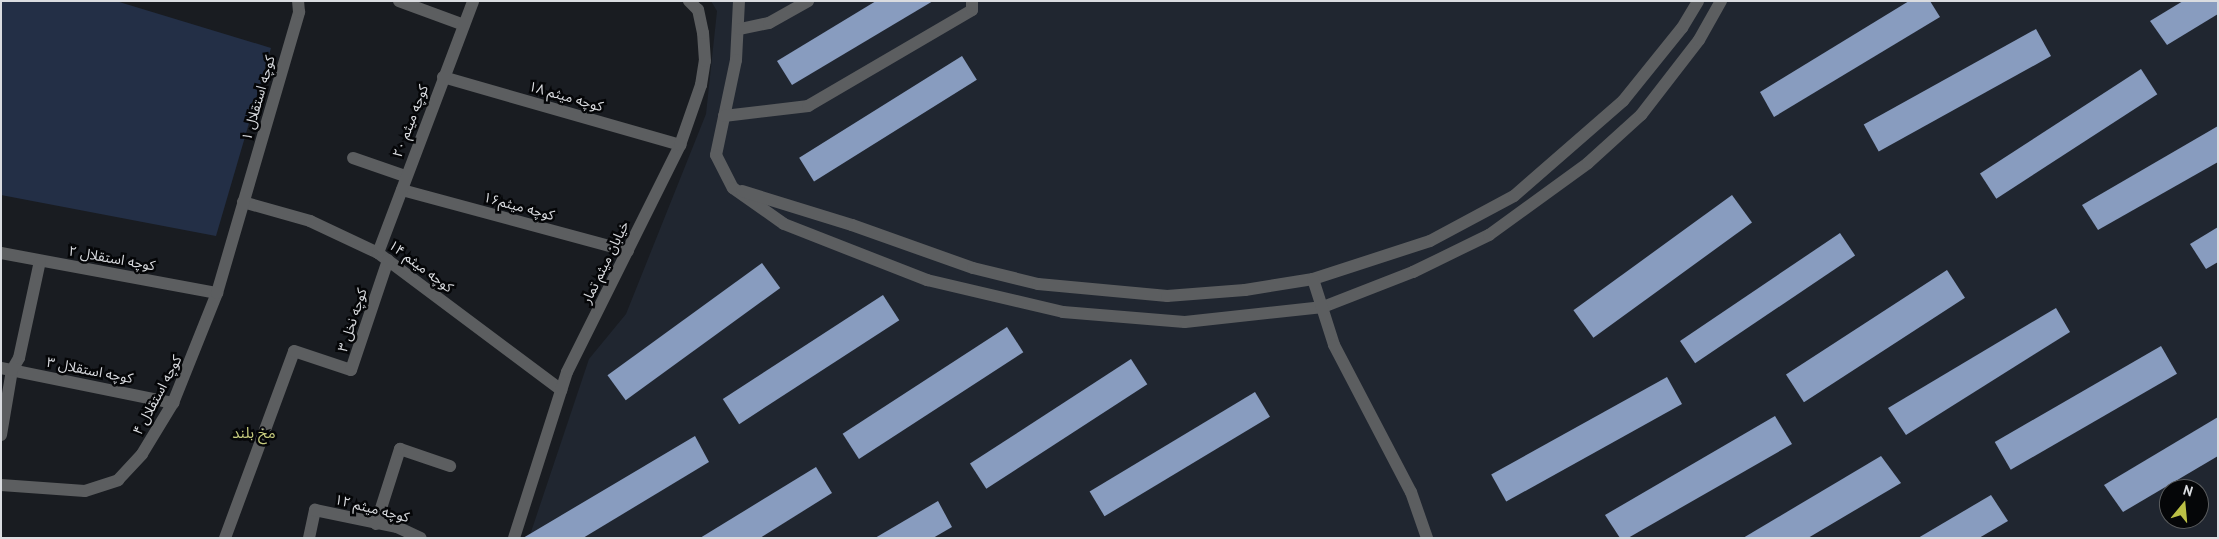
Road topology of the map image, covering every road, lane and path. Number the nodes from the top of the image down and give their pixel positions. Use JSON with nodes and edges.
{"nodes":[{"id":1,"x":298,"y":1,"type":"edge"},
{"id":2,"x":399,"y":1,"type":"edge"},
{"id":3,"x":472,"y":1,"type":"edge"},
{"id":4,"x":689,"y":1,"type":"edge"},
{"id":5,"x":739,"y":1,"type":"edge"},
{"id":6,"x":808,"y":1,"type":"edge"},
{"id":7,"x":972,"y":1,"type":"edge"},
{"id":8,"x":1698,"y":1,"type":"edge"},
{"id":9,"x":1721,"y":1,"type":"edge"},
{"id":10,"x":464,"y":25,"type":"junction"},
{"id":11,"x":740,"y":29,"type":"junction"},
{"id":12,"x":443,"y":77,"type":"junction"},
{"id":13,"x":1623,"y":101,"type":"junction"},
{"id":14,"x":1641,"y":115,"type":"junction"},
{"id":15,"x":724,"y":116,"type":"junction"},
{"id":16,"x":680,"y":144,"type":"junction"},
{"id":17,"x":353,"y":158,"type":"dead end"},
{"id":18,"x":405,"y":176,"type":"junction"},
{"id":19,"x":733,"y":188,"type":"junction"},
{"id":20,"x":402,"y":190,"type":"junction"},
{"id":21,"x":243,"y":202,"type":"junction"},
{"id":22,"x":628,"y":251,"type":"junction"},
{"id":23,"x":1,"y":254,"type":"edge"},
{"id":24,"x":383,"y":256,"type":"junction"},
{"id":25,"x":40,"y":261,"type":"junction"},
{"id":26,"x":1313,"y":279,"type":"junction"},
{"id":27,"x":217,"y":293,"type":"junction"},
{"id":28,"x":1324,"y":307,"type":"junction"},
{"id":29,"x":7,"y":369,"type":"edge"},
{"id":30,"x":561,"y":390,"type":"junction"},
{"id":31,"x":173,"y":402,"type":"junction"},
{"id":32,"x":1,"y":434,"type":"edge"},
{"id":33,"x":450,"y":466,"type":"dead end"},
{"id":34,"x":1,"y":485,"type":"edge"},
{"id":35,"x":376,"y":524,"type":"junction"},
{"id":36,"x":396,"y":533,"type":"edge"},
{"id":37,"x":225,"y":538,"type":"edge"},
{"id":38,"x":309,"y":538,"type":"edge"},
{"id":39,"x":421,"y":538,"type":"edge"},
{"id":40,"x":514,"y":538,"type":"edge"},
{"id":41,"x":1427,"y":538,"type":"edge"}],
"edges":[{"from":1,"to":21,"type":"street","name":"کوچه استقلال ۱"},
{"from":2,"to":10,"type":"street"},
{"from":3,"to":10,"type":"street","name":"کوچه میثم ۲۰"},
{"from":4,"to":16,"type":"street","name":"خیابان میثم تمار"},
{"from":5,"to":11,"type":"street"},
{"from":6,"to":11,"type":"street"},
{"from":7,"to":15,"type":"street"},
{"from":8,"to":13,"type":"street"},
{"from":9,"to":14,"type":"street"},
{"from":10,"to":12,"type":"street","name":"کوچه میثم ۲۰"},
{"from":11,"to":15,"type":"street"},
{"from":12,"to":16,"type":"street","name":"کوچه میثم ۱۸"},
{"from":12,"to":18,"type":"street","name":"کوچه میثم ۲۰"},
{"from":13,"to":14,"type":"street"},
{"from":13,"to":26,"type":"street"},
{"from":14,"to":28,"type":"street"},
{"from":15,"to":19,"type":"street"},
{"from":16,"to":22,"type":"street","name":"خیابان میثم تمار"},
{"from":17,"to":18,"type":"street"},
{"from":18,"to":20,"type":"street","name":"کوچه میثم ۲۰"},
{"from":19,"to":26,"type":"street"},
{"from":19,"to":28,"type":"street"},
{"from":20,"to":22,"type":"street","name":"کوچه میثم۱۶"},
{"from":20,"to":24,"type":"street","name":"کوچه میثم ۲۰"},
{"from":21,"to":24,"type":"street","name":"کوچه میثم ۱۴"},
{"from":21,"to":27,"type":"street","name":"کوچه استقلال ۴"},
{"from":22,"to":30,"type":"street","name":"خیابان میثم تمار"},
{"from":23,"to":25,"type":"street","name":"کوچه استقلال ۲"},
{"from":24,"to":30,"type":"street","name":"کوچه میثم ۱۴"},
{"from":24,"to":37,"type":"street","name":"کوچه نخل ۳"},
{"from":25,"to":27,"type":"street","name":"کوچه استقلال ۲"},
{"from":25,"to":29,"type":"street"},
{"from":26,"to":28,"type":"street"},
{"from":27,"to":31,"type":"street","name":"کوچه استقلال ۴"},
{"from":28,"to":41,"type":"street"},
{"from":29,"to":31,"type":"street","name":"کوچه استقلال ۳"},
{"from":29,"to":32,"type":"street"},
{"from":30,"to":40,"type":"street","name":"خیابان میثم تمار"},
{"from":31,"to":34,"type":"street","name":"کوچه استقلال ۴"},
{"from":33,"to":35,"type":"street"},
{"from":35,"to":36,"type":"street","name":"کوچه میثم ۱۲"},
{"from":35,"to":38,"type":"street","name":"کوچه میثم ۱۲"},
{"from":36,"to":39,"type":"street","name":"کوچه میثم ۱۲"}]}
